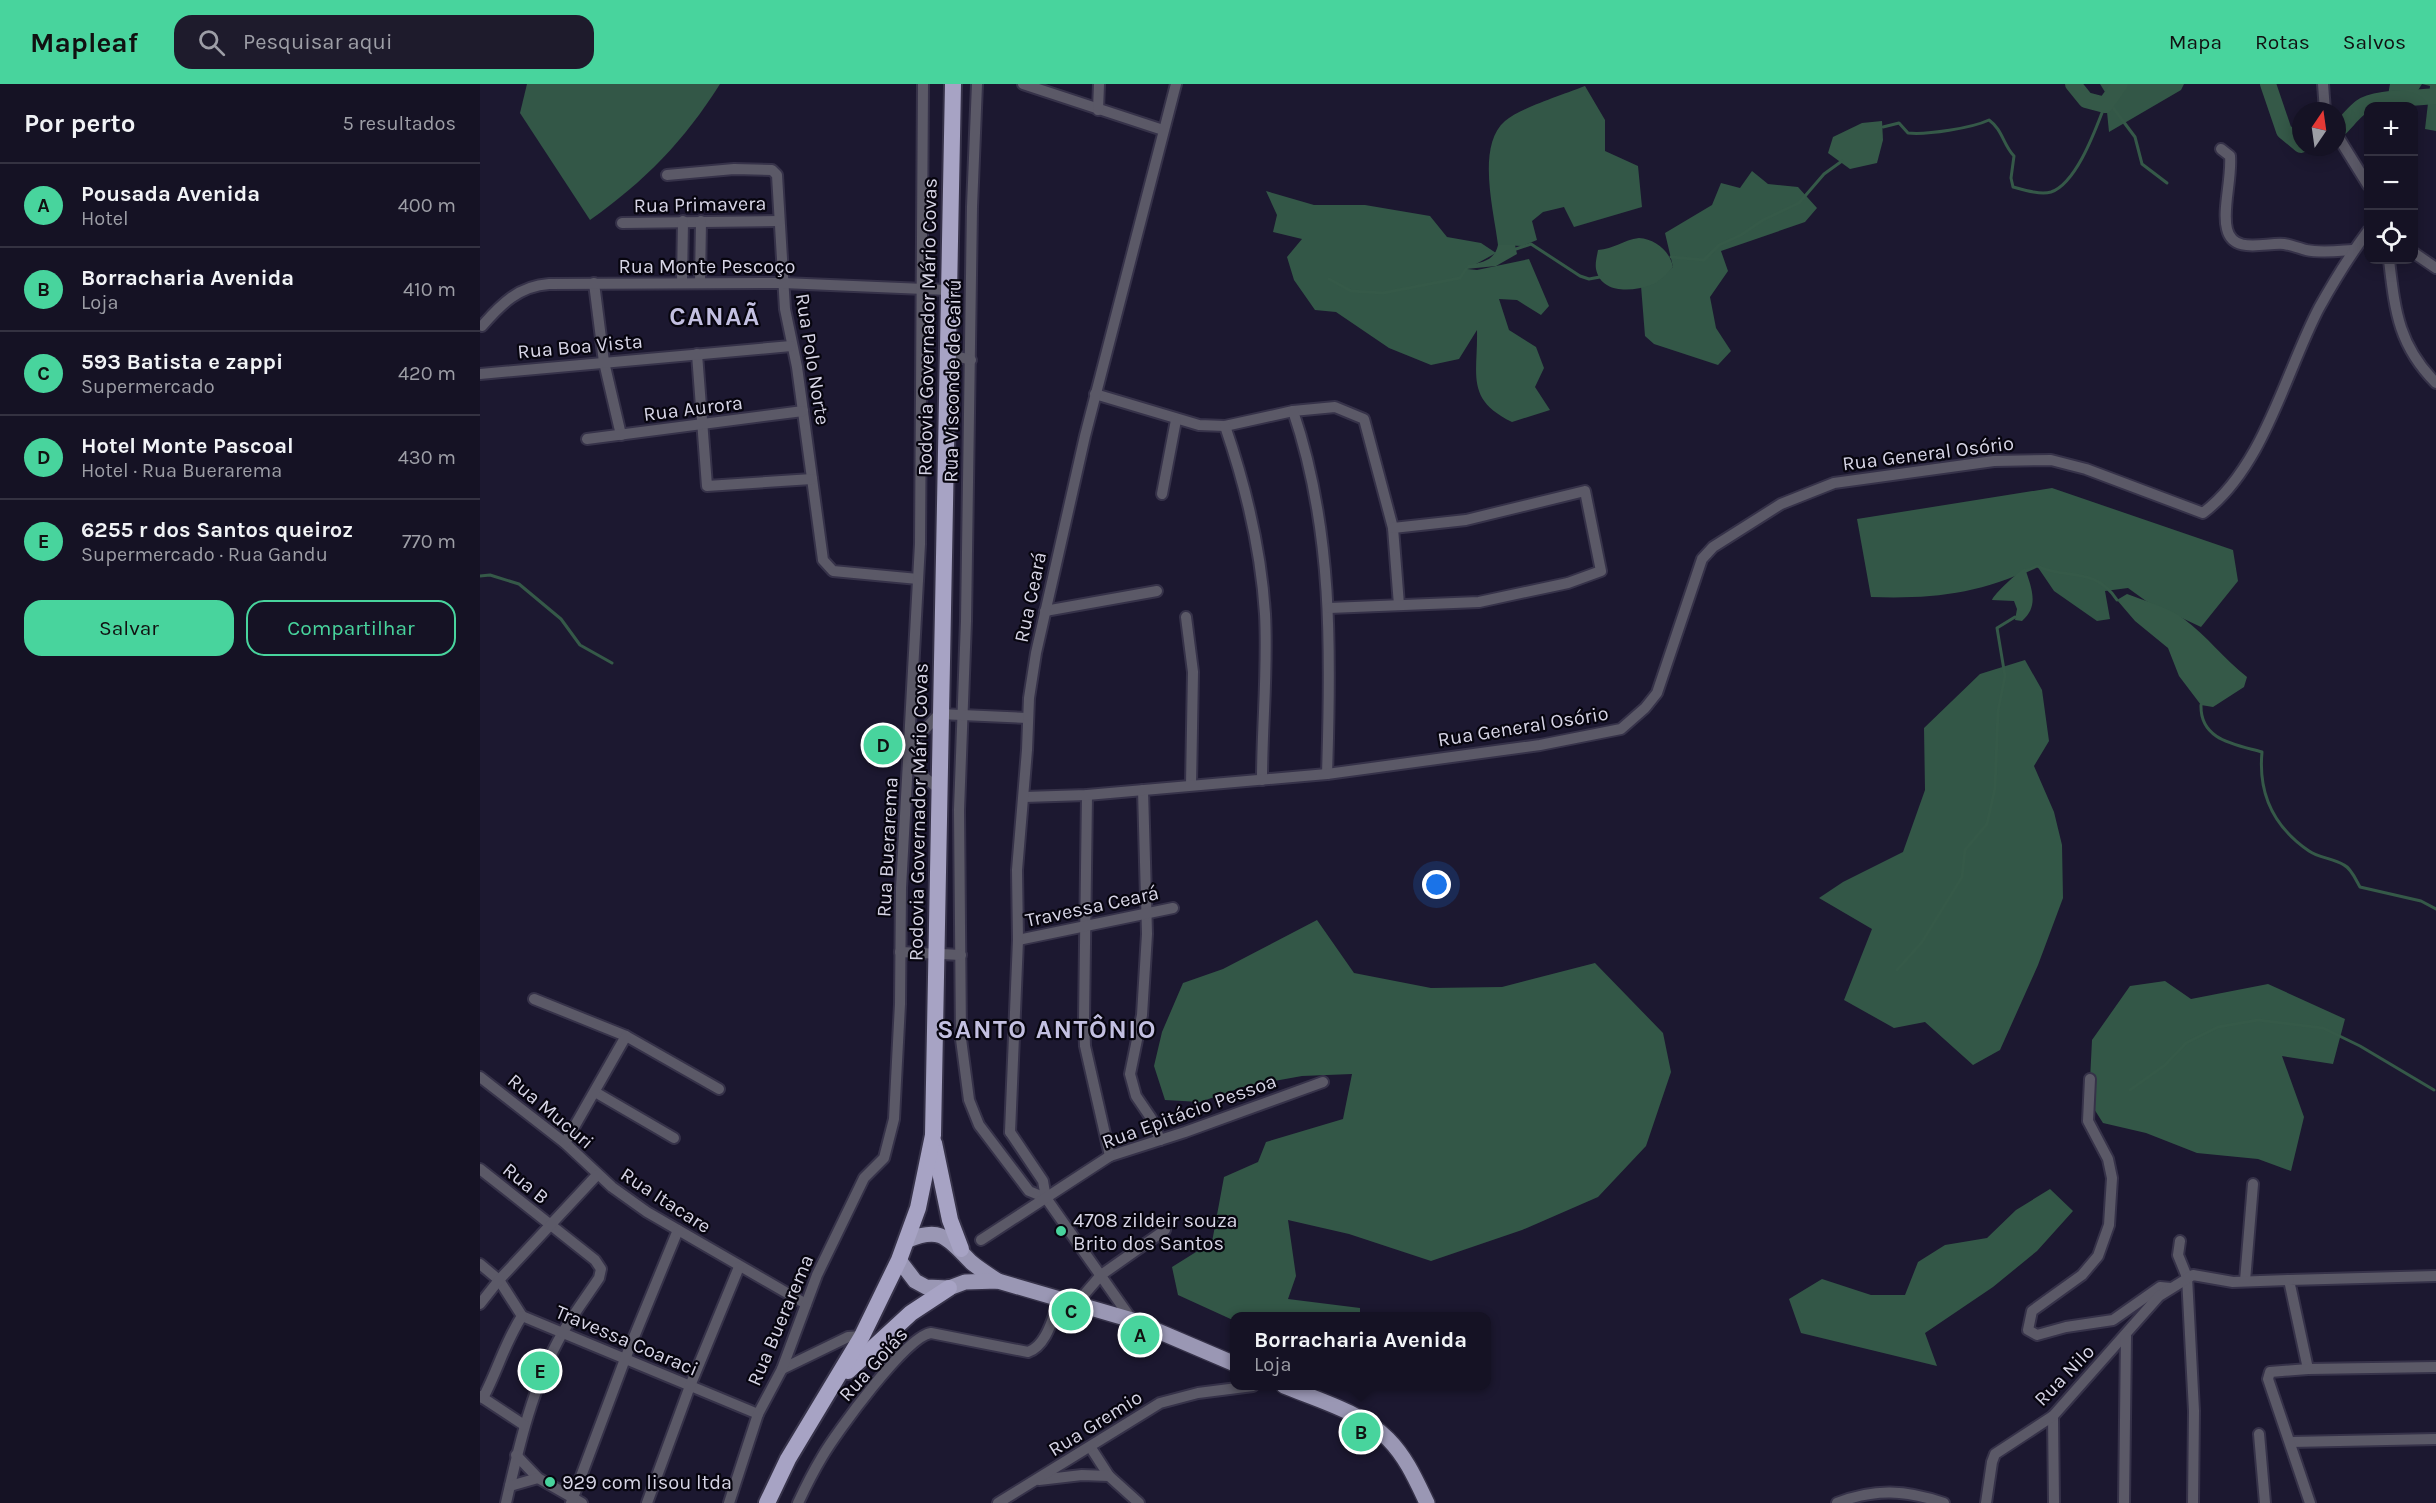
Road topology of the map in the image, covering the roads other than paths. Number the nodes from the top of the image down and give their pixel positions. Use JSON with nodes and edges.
{"nodes":[{"id":1,"x":923,"y":84,"type":"edge"},
{"id":2,"x":953,"y":84,"type":"edge"},
{"id":3,"x":977,"y":84,"type":"edge"},
{"id":4,"x":1023,"y":84,"type":"edge"},
{"id":5,"x":1099,"y":84,"type":"edge"},
{"id":6,"x":1176,"y":84,"type":"edge"},
{"id":7,"x":2323,"y":84,"type":"edge"},
{"id":8,"x":2324,"y":102,"type":"edge"},
{"id":9,"x":1098,"y":110,"type":"junction"},
{"id":10,"x":1163,"y":130,"type":"junction"},
{"id":11,"x":2222,"y":149,"type":"dead end"},
{"id":12,"x":2346,"y":149,"type":"edge"},
{"id":13,"x":667,"y":175,"type":"dead end"},
{"id":14,"x":2364,"y":179,"type":"edge"},
{"id":15,"x":683,"y":221,"type":"junction"},
{"id":16,"x":701,"y":221,"type":"junction"},
{"id":17,"x":779,"y":221,"type":"junction"},
{"id":18,"x":622,"y":223,"type":"dead end"},
{"id":19,"x":2364,"y":236,"type":"edge"},
{"id":20,"x":2352,"y":250,"type":"junction"},
{"id":21,"x":2418,"y":256,"type":"edge"},
{"id":22,"x":2389,"y":264,"type":"edge"},
{"id":23,"x":2436,"y":268,"type":"edge"},
{"id":24,"x":682,"y":282,"type":"junction"},
{"id":25,"x":700,"y":282,"type":"junction"},
{"id":26,"x":594,"y":283,"type":"junction"},
{"id":27,"x":783,"y":283,"type":"junction"},
{"id":28,"x":923,"y":289,"type":"junction"},
{"id":29,"x":948,"y":290,"type":"junction"},
{"id":30,"x":482,"y":326,"type":"dead end"},
{"id":31,"x":791,"y":346,"type":"junction"},
{"id":32,"x":697,"y":354,"type":"junction"},
{"id":33,"x":948,"y":354,"type":"junction"},
{"id":34,"x":971,"y":360,"type":"junction"},
{"id":35,"x":604,"y":362,"type":"junction"},
{"id":36,"x":480,"y":374,"type":"edge"},
{"id":37,"x":2436,"y":383,"type":"edge"},
{"id":38,"x":1095,"y":394,"type":"junction"},
{"id":39,"x":803,"y":411,"type":"junction"},
{"id":40,"x":1293,"y":411,"type":"junction"},
{"id":41,"x":1176,"y":420,"type":"junction"},
{"id":42,"x":704,"y":425,"type":"junction"},
{"id":43,"x":1225,"y":426,"type":"junction"},
{"id":44,"x":621,"y":435,"type":"junction"},
{"id":45,"x":586,"y":439,"type":"dead end"},
{"id":46,"x":812,"y":479,"type":"junction"},
{"id":47,"x":1162,"y":494,"type":"dead end"},
{"id":48,"x":1394,"y":528,"type":"junction"},
{"id":49,"x":918,"y":579,"type":"junction"},
{"id":50,"x":1157,"y":591,"type":"dead end"},
{"id":51,"x":1399,"y":605,"type":"junction"},
{"id":52,"x":1329,"y":608,"type":"junction"},
{"id":53,"x":1046,"y":611,"type":"junction"},
{"id":54,"x":1186,"y":617,"type":"dead end"},
{"id":55,"x":939,"y":714,"type":"junction"},
{"id":56,"x":962,"y":715,"type":"junction"},
{"id":57,"x":1028,"y":718,"type":"junction"},
{"id":58,"x":909,"y":759,"type":"junction"},
{"id":59,"x":1327,"y":774,"type":"junction"},
{"id":60,"x":1262,"y":780,"type":"junction"},
{"id":61,"x":1191,"y":785,"type":"junction"},
{"id":62,"x":939,"y":789,"type":"junction"},
{"id":63,"x":1143,"y":790,"type":"junction"},
{"id":64,"x":1087,"y":795,"type":"junction"},
{"id":65,"x":1024,"y":797,"type":"junction"},
{"id":66,"x":1173,"y":908,"type":"dead end"},
{"id":67,"x":1148,"y":913,"type":"junction"},
{"id":68,"x":1085,"y":926,"type":"junction"},
{"id":69,"x":1018,"y":940,"type":"junction"},
{"id":70,"x":900,"y":952,"type":"junction"},
{"id":71,"x":937,"y":954,"type":"junction"},
{"id":72,"x":961,"y":956,"type":"junction"},
{"id":73,"x":534,"y":999,"type":"dead end"},
{"id":74,"x":626,"y":1036,"type":"junction"},
{"id":75,"x":480,"y":1077,"type":"edge"},
{"id":76,"x":2090,"y":1079,"type":"dead end"},
{"id":77,"x":1323,"y":1082,"type":"dead end"},
{"id":78,"x":720,"y":1089,"type":"dead end"},
{"id":79,"x":595,"y":1092,"type":"junction"},
{"id":80,"x":1010,"y":1132,"type":"junction"},
{"id":81,"x":986,"y":1133,"type":"junction"},
{"id":82,"x":933,"y":1135,"type":"junction"},
{"id":83,"x":674,"y":1138,"type":"dead end"},
{"id":84,"x":1160,"y":1140,"type":"junction"},
{"id":85,"x":566,"y":1143,"type":"junction"},
{"id":86,"x":1110,"y":1156,"type":"junction"},
{"id":87,"x":480,"y":1169,"type":"edge"},
{"id":88,"x":597,"y":1175,"type":"junction"},
{"id":89,"x":2253,"y":1184,"type":"dead end"},
{"id":90,"x":1047,"y":1198,"type":"junction"},
{"id":91,"x":549,"y":1226,"type":"junction"},
{"id":92,"x":678,"y":1230,"type":"junction"},
{"id":93,"x":1165,"y":1230,"type":"dead end"},
{"id":94,"x":908,"y":1240,"type":"junction"},
{"id":95,"x":981,"y":1240,"type":"dead end"},
{"id":96,"x":2180,"y":1241,"type":"dead end"},
{"id":97,"x":961,"y":1250,"type":"junction"},
{"id":98,"x":899,"y":1260,"type":"junction"},
{"id":99,"x":972,"y":1263,"type":"junction"},
{"id":100,"x":480,"y":1264,"type":"edge"},
{"id":101,"x":739,"y":1267,"type":"junction"},
{"id":102,"x":1101,"y":1275,"type":"junction"},
{"id":103,"x":2436,"y":1276,"type":"edge"},
{"id":104,"x":2187,"y":1277,"type":"junction"},
{"id":105,"x":499,"y":1280,"type":"junction"},
{"id":106,"x":2289,"y":1280,"type":"junction"},
{"id":107,"x":998,"y":1281,"type":"junction"},
{"id":108,"x":2245,"y":1281,"type":"junction"},
{"id":109,"x":957,"y":1285,"type":"junction"},
{"id":110,"x":2171,"y":1288,"type":"junction"},
{"id":111,"x":1060,"y":1299,"type":"junction"},
{"id":112,"x":480,"y":1304,"type":"edge"},
{"id":113,"x":806,"y":1304,"type":"junction"},
{"id":114,"x":1076,"y":1304,"type":"junction"},
{"id":115,"x":522,"y":1316,"type":"junction"},
{"id":116,"x":1132,"y":1320,"type":"junction"},
{"id":117,"x":562,"y":1333,"type":"junction"},
{"id":118,"x":862,"y":1336,"type":"junction"},
{"id":119,"x":2126,"y":1336,"type":"junction"},
{"id":120,"x":625,"y":1359,"type":"junction"},
{"id":121,"x":1230,"y":1362,"type":"edge"},
{"id":122,"x":2436,"y":1367,"type":"edge"},
{"id":123,"x":782,"y":1369,"type":"junction"},
{"id":124,"x":2308,"y":1369,"type":"junction"},
{"id":125,"x":836,"y":1381,"type":"junction"},
{"id":126,"x":690,"y":1386,"type":"junction"},
{"id":127,"x":1230,"y":1389,"type":"edge"},
{"id":128,"x":1293,"y":1390,"type":"edge"},
{"id":129,"x":481,"y":1397,"type":"edge"},
{"id":130,"x":758,"y":1414,"type":"junction"},
{"id":131,"x":2053,"y":1416,"type":"junction"},
{"id":132,"x":524,"y":1425,"type":"junction"},
{"id":133,"x":2259,"y":1434,"type":"dead end"},
{"id":134,"x":2436,"y":1440,"type":"edge"},
{"id":135,"x":2291,"y":1443,"type":"junction"},
{"id":136,"x":1091,"y":1448,"type":"junction"},
{"id":137,"x":516,"y":1455,"type":"junction"},
{"id":138,"x":1109,"y":1476,"type":"junction"},
{"id":139,"x":538,"y":1478,"type":"junction"},
{"id":140,"x":1036,"y":1480,"type":"junction"},
{"id":141,"x":510,"y":1486,"type":"junction"},
{"id":142,"x":575,"y":1501,"type":"edge"},
{"id":143,"x":506,"y":1503,"type":"edge"},
{"id":144,"x":647,"y":1503,"type":"edge"},
{"id":145,"x":729,"y":1503,"type":"edge"},
{"id":146,"x":767,"y":1503,"type":"edge"},
{"id":147,"x":798,"y":1503,"type":"edge"},
{"id":148,"x":999,"y":1503,"type":"edge"},
{"id":149,"x":1140,"y":1503,"type":"edge"},
{"id":150,"x":1426,"y":1503,"type":"edge"},
{"id":151,"x":1837,"y":1503,"type":"edge"},
{"id":152,"x":1944,"y":1503,"type":"edge"},
{"id":153,"x":1986,"y":1503,"type":"edge"},
{"id":154,"x":2054,"y":1503,"type":"edge"},
{"id":155,"x":2124,"y":1503,"type":"edge"},
{"id":156,"x":2193,"y":1503,"type":"edge"},
{"id":157,"x":2265,"y":1503,"type":"edge"},
{"id":158,"x":2310,"y":1503,"type":"edge"}],
"edges":[{"from":1,"to":28,"type":"street","name":"Rua Buerarema"},
{"from":2,"to":29,"type":"highway","name":"Rodovia Governador Mário Covas"},
{"from":3,"to":34,"type":"street","name":"Rua Visconde de Cairú"},
{"from":4,"to":9,"type":"street"},
{"from":5,"to":9,"type":"street"},
{"from":6,"to":10,"type":"street","name":"Rua Ceará"},
{"from":7,"to":8,"type":"street"},
{"from":9,"to":10,"type":"street"},
{"from":10,"to":38,"type":"street","name":"Rua Ceará"},
{"from":11,"to":20,"type":"street"},
{"from":12,"to":14,"type":"street"},
{"from":13,"to":17,"type":"street","name":"Rua Polo Norte"},
{"from":15,"to":16,"type":"street","name":"Rua Primavera"},
{"from":15,"to":18,"type":"street","name":"Rua Primavera"},
{"from":15,"to":24,"type":"street"},
{"from":16,"to":17,"type":"street","name":"Rua Primavera"},
{"from":16,"to":25,"type":"street"},
{"from":17,"to":27,"type":"street","name":"Rua Polo Norte"},
{"from":19,"to":20,"type":"street","name":"Rua General Osório"},
{"from":20,"to":59,"type":"street","name":"Rua General Osório"},
{"from":21,"to":23,"type":"street"},
{"from":22,"to":37,"type":"street"},
{"from":24,"to":25,"type":"street","name":"Rua Monte Pescoço"},
{"from":24,"to":26,"type":"street","name":"Rua Monte Pescoço"},
{"from":25,"to":27,"type":"street","name":"Rua Monte Pescoço"},
{"from":26,"to":30,"type":"street","name":"Rua Monte Pescoço"},
{"from":26,"to":35,"type":"street"},
{"from":27,"to":28,"type":"street","name":"Rua Monte Pescoço"},
{"from":27,"to":31,"type":"street","name":"Rua Polo Norte"},
{"from":28,"to":29,"type":"street","name":"Rua Monte Pescoço"},
{"from":28,"to":49,"type":"street","name":"Rua Buerarema"},
{"from":29,"to":33,"type":"highway","name":"Rodovia Governador Mário Covas"},
{"from":31,"to":32,"type":"street","name":"Rua Boa Vista"},
{"from":31,"to":39,"type":"street","name":"Rua Polo Norte"},
{"from":32,"to":35,"type":"street","name":"Rua Boa Vista"},
{"from":32,"to":42,"type":"street"},
{"from":33,"to":34,"type":"street"},
{"from":33,"to":55,"type":"highway","name":"Rodovia Governador Mário Covas"},
{"from":34,"to":56,"type":"street","name":"Rua Visconde de Cairú"},
{"from":35,"to":36,"type":"street","name":"Rua Boa Vista"},
{"from":35,"to":44,"type":"street"},
{"from":38,"to":41,"type":"street"},
{"from":38,"to":53,"type":"street","name":"Rua Ceará"},
{"from":39,"to":42,"type":"street","name":"Rua Aurora"},
{"from":39,"to":46,"type":"street","name":"Rua Polo Norte"},
{"from":40,"to":43,"type":"street"},
{"from":40,"to":48,"type":"street"},
{"from":40,"to":52,"type":"street"},
{"from":41,"to":43,"type":"street"},
{"from":41,"to":47,"type":"street"},
{"from":42,"to":44,"type":"street","name":"Rua Aurora"},
{"from":42,"to":46,"type":"street"},
{"from":43,"to":60,"type":"street"},
{"from":44,"to":45,"type":"street","name":"Rua Aurora"},
{"from":46,"to":49,"type":"street","name":"Rua Polo Norte"},
{"from":48,"to":51,"type":"street"},
{"from":48,"to":51,"type":"street"},
{"from":49,"to":58,"type":"street","name":"Rua Buerarema"},
{"from":50,"to":53,"type":"street"},
{"from":51,"to":52,"type":"street"},
{"from":52,"to":59,"type":"street"},
{"from":53,"to":57,"type":"street","name":"Rua Ceará"},
{"from":54,"to":61,"type":"street"},
{"from":55,"to":56,"type":"street"},
{"from":55,"to":58,"type":"street"},
{"from":55,"to":62,"type":"highway","name":"Rodovia Governador Mário Covas"},
{"from":56,"to":57,"type":"street"},
{"from":56,"to":72,"type":"street","name":"Rua Visconde de Cairú"},
{"from":57,"to":65,"type":"street","name":"Rua Ceará"},
{"from":58,"to":62,"type":"street"},
{"from":58,"to":70,"type":"street","name":"Rua Buerarema"},
{"from":59,"to":60,"type":"street","name":"Rua General Osório"},
{"from":60,"to":61,"type":"street","name":"Rua General Osório"},
{"from":61,"to":63,"type":"street","name":"Rua General Osório"},
{"from":62,"to":71,"type":"highway","name":"Rodovia Governador Mário Covas"},
{"from":63,"to":64,"type":"street","name":"Rua General Osório"},
{"from":63,"to":67,"type":"street"},
{"from":64,"to":65,"type":"street","name":"Rua General Osório"},
{"from":64,"to":68,"type":"street"},
{"from":65,"to":69,"type":"street","name":"Rua Ceará"},
{"from":66,"to":67,"type":"street","name":"Travessa Ceará"},
{"from":67,"to":68,"type":"street","name":"Travessa Ceará"},
{"from":67,"to":84,"type":"street"},
{"from":68,"to":69,"type":"street","name":"Travessa Ceará"},
{"from":68,"to":86,"type":"street"},
{"from":69,"to":80,"type":"street","name":"Rua Ceará"},
{"from":70,"to":71,"type":"street"},
{"from":70,"to":113,"type":"street","name":"Rua Buerarema"},
{"from":71,"to":72,"type":"street"},
{"from":71,"to":82,"type":"highway","name":"Rodovia Governador Mário Covas"},
{"from":72,"to":81,"type":"street"},
{"from":73,"to":74,"type":"street"},
{"from":74,"to":78,"type":"street"},
{"from":74,"to":79,"type":"street"},
{"from":75,"to":85,"type":"street","name":"Rua Mucuri"},
{"from":76,"to":110,"type":"street"},
{"from":77,"to":84,"type":"street","name":"Rua Epitácio Pessoa"},
{"from":79,"to":83,"type":"street"},
{"from":79,"to":85,"type":"street"},
{"from":80,"to":81,"type":"street"},
{"from":80,"to":90,"type":"street"},
{"from":81,"to":90,"type":"street"},
{"from":82,"to":94,"type":"highway","name":"Rodovia Governador Mário Covas"},
{"from":82,"to":97,"type":"highway"},
{"from":84,"to":86,"type":"street","name":"Rua Epitácio Pessoa"},
{"from":85,"to":88,"type":"street","name":"Rua Mucuri"},
{"from":86,"to":90,"type":"street","name":"Rua Epitácio Pessoa"},
{"from":87,"to":91,"type":"street","name":"Rua B"},
{"from":88,"to":91,"type":"street","name":"Rua Itacare"},
{"from":88,"to":92,"type":"street","name":"Rua Itacare"},
{"from":89,"to":108,"type":"street"},
{"from":90,"to":95,"type":"street","name":"Rua Epitácio Pessoa"},
{"from":90,"to":102,"type":"street"},
{"from":91,"to":105,"type":"street","name":"Rua Itacare"},
{"from":91,"to":117,"type":"street","name":"Rua B"},
{"from":92,"to":101,"type":"street","name":"Rua Itacare"},
{"from":92,"to":120,"type":"street"},
{"from":93,"to":102,"type":"street"},
{"from":94,"to":97,"type":"main road"},
{"from":94,"to":98,"type":"highway","name":"Rodovia Governador Mário Covas"},
{"from":96,"to":104,"type":"street"},
{"from":97,"to":99,"type":"main road"},
{"from":98,"to":109,"type":"main road"},
{"from":98,"to":118,"type":"highway","name":"Rodovia Governador Mário Covas"},
{"from":99,"to":107,"type":"main road"},
{"from":99,"to":109,"type":"main road"},
{"from":100,"to":105,"type":"street"},
{"from":101,"to":113,"type":"street","name":"Rua Itacare"},
{"from":101,"to":126,"type":"street"},
{"from":102,"to":114,"type":"street"},
{"from":102,"to":116,"type":"street"},
{"from":103,"to":106,"type":"street"},
{"from":104,"to":108,"type":"street"},
{"from":104,"to":110,"type":"street","name":"Rua Nilo"},
{"from":104,"to":156,"type":"street"},
{"from":105,"to":112,"type":"street","name":"Rua Itacare"},
{"from":105,"to":115,"type":"street"},
{"from":106,"to":108,"type":"street"},
{"from":106,"to":124,"type":"street"},
{"from":107,"to":109,"type":"main road"},
{"from":107,"to":111,"type":"main road"},
{"from":109,"to":125,"type":"highway"},
{"from":110,"to":119,"type":"street","name":"Rua Nilo"},
{"from":111,"to":114,"type":"main road"},
{"from":111,"to":147,"type":"street","name":"Rua Goiás"},
{"from":113,"to":123,"type":"street","name":"Rua Buerarema"},
{"from":114,"to":116,"type":"main road"},
{"from":115,"to":117,"type":"street","name":"Travessa Coaraci"},
{"from":115,"to":129,"type":"street"},
{"from":116,"to":121,"type":"main road"},
{"from":117,"to":120,"type":"street","name":"Travessa Coaraci"},
{"from":117,"to":132,"type":"street"},
{"from":118,"to":123,"type":"street"},
{"from":118,"to":125,"type":"highway","name":"Rodovia Governador Mário Covas"},
{"from":119,"to":131,"type":"street","name":"Rua Nilo"},
{"from":119,"to":155,"type":"street"},
{"from":120,"to":126,"type":"street","name":"Travessa Coaraci"},
{"from":120,"to":142,"type":"street"},
{"from":122,"to":124,"type":"street"},
{"from":123,"to":130,"type":"street","name":"Rua Buerarema"},
{"from":124,"to":135,"type":"street"},
{"from":125,"to":146,"type":"highway","name":"Rodovia Governador Mário Covas"},
{"from":126,"to":130,"type":"street","name":"Travessa Coaraci"},
{"from":126,"to":144,"type":"street"},
{"from":127,"to":136,"type":"street","name":"Rua Gremio"},
{"from":128,"to":150,"type":"main road"},
{"from":129,"to":132,"type":"street"},
{"from":130,"to":145,"type":"street","name":"Rua Buerarema"},
{"from":131,"to":153,"type":"street","name":"Rua Nilo"},
{"from":131,"to":154,"type":"street"},
{"from":132,"to":137,"type":"street"},
{"from":133,"to":157,"type":"street"},
{"from":134,"to":135,"type":"street"},
{"from":135,"to":158,"type":"street"},
{"from":136,"to":138,"type":"street"},
{"from":136,"to":140,"type":"street","name":"Rua Gremio"},
{"from":137,"to":139,"type":"street"},
{"from":137,"to":141,"type":"street"},
{"from":138,"to":140,"type":"street"},
{"from":138,"to":149,"type":"street"},
{"from":139,"to":141,"type":"street"},
{"from":139,"to":142,"type":"street"},
{"from":140,"to":148,"type":"street","name":"Rua Gremio"},
{"from":141,"to":143,"type":"street"},
{"from":151,"to":152,"type":"street"}]}
